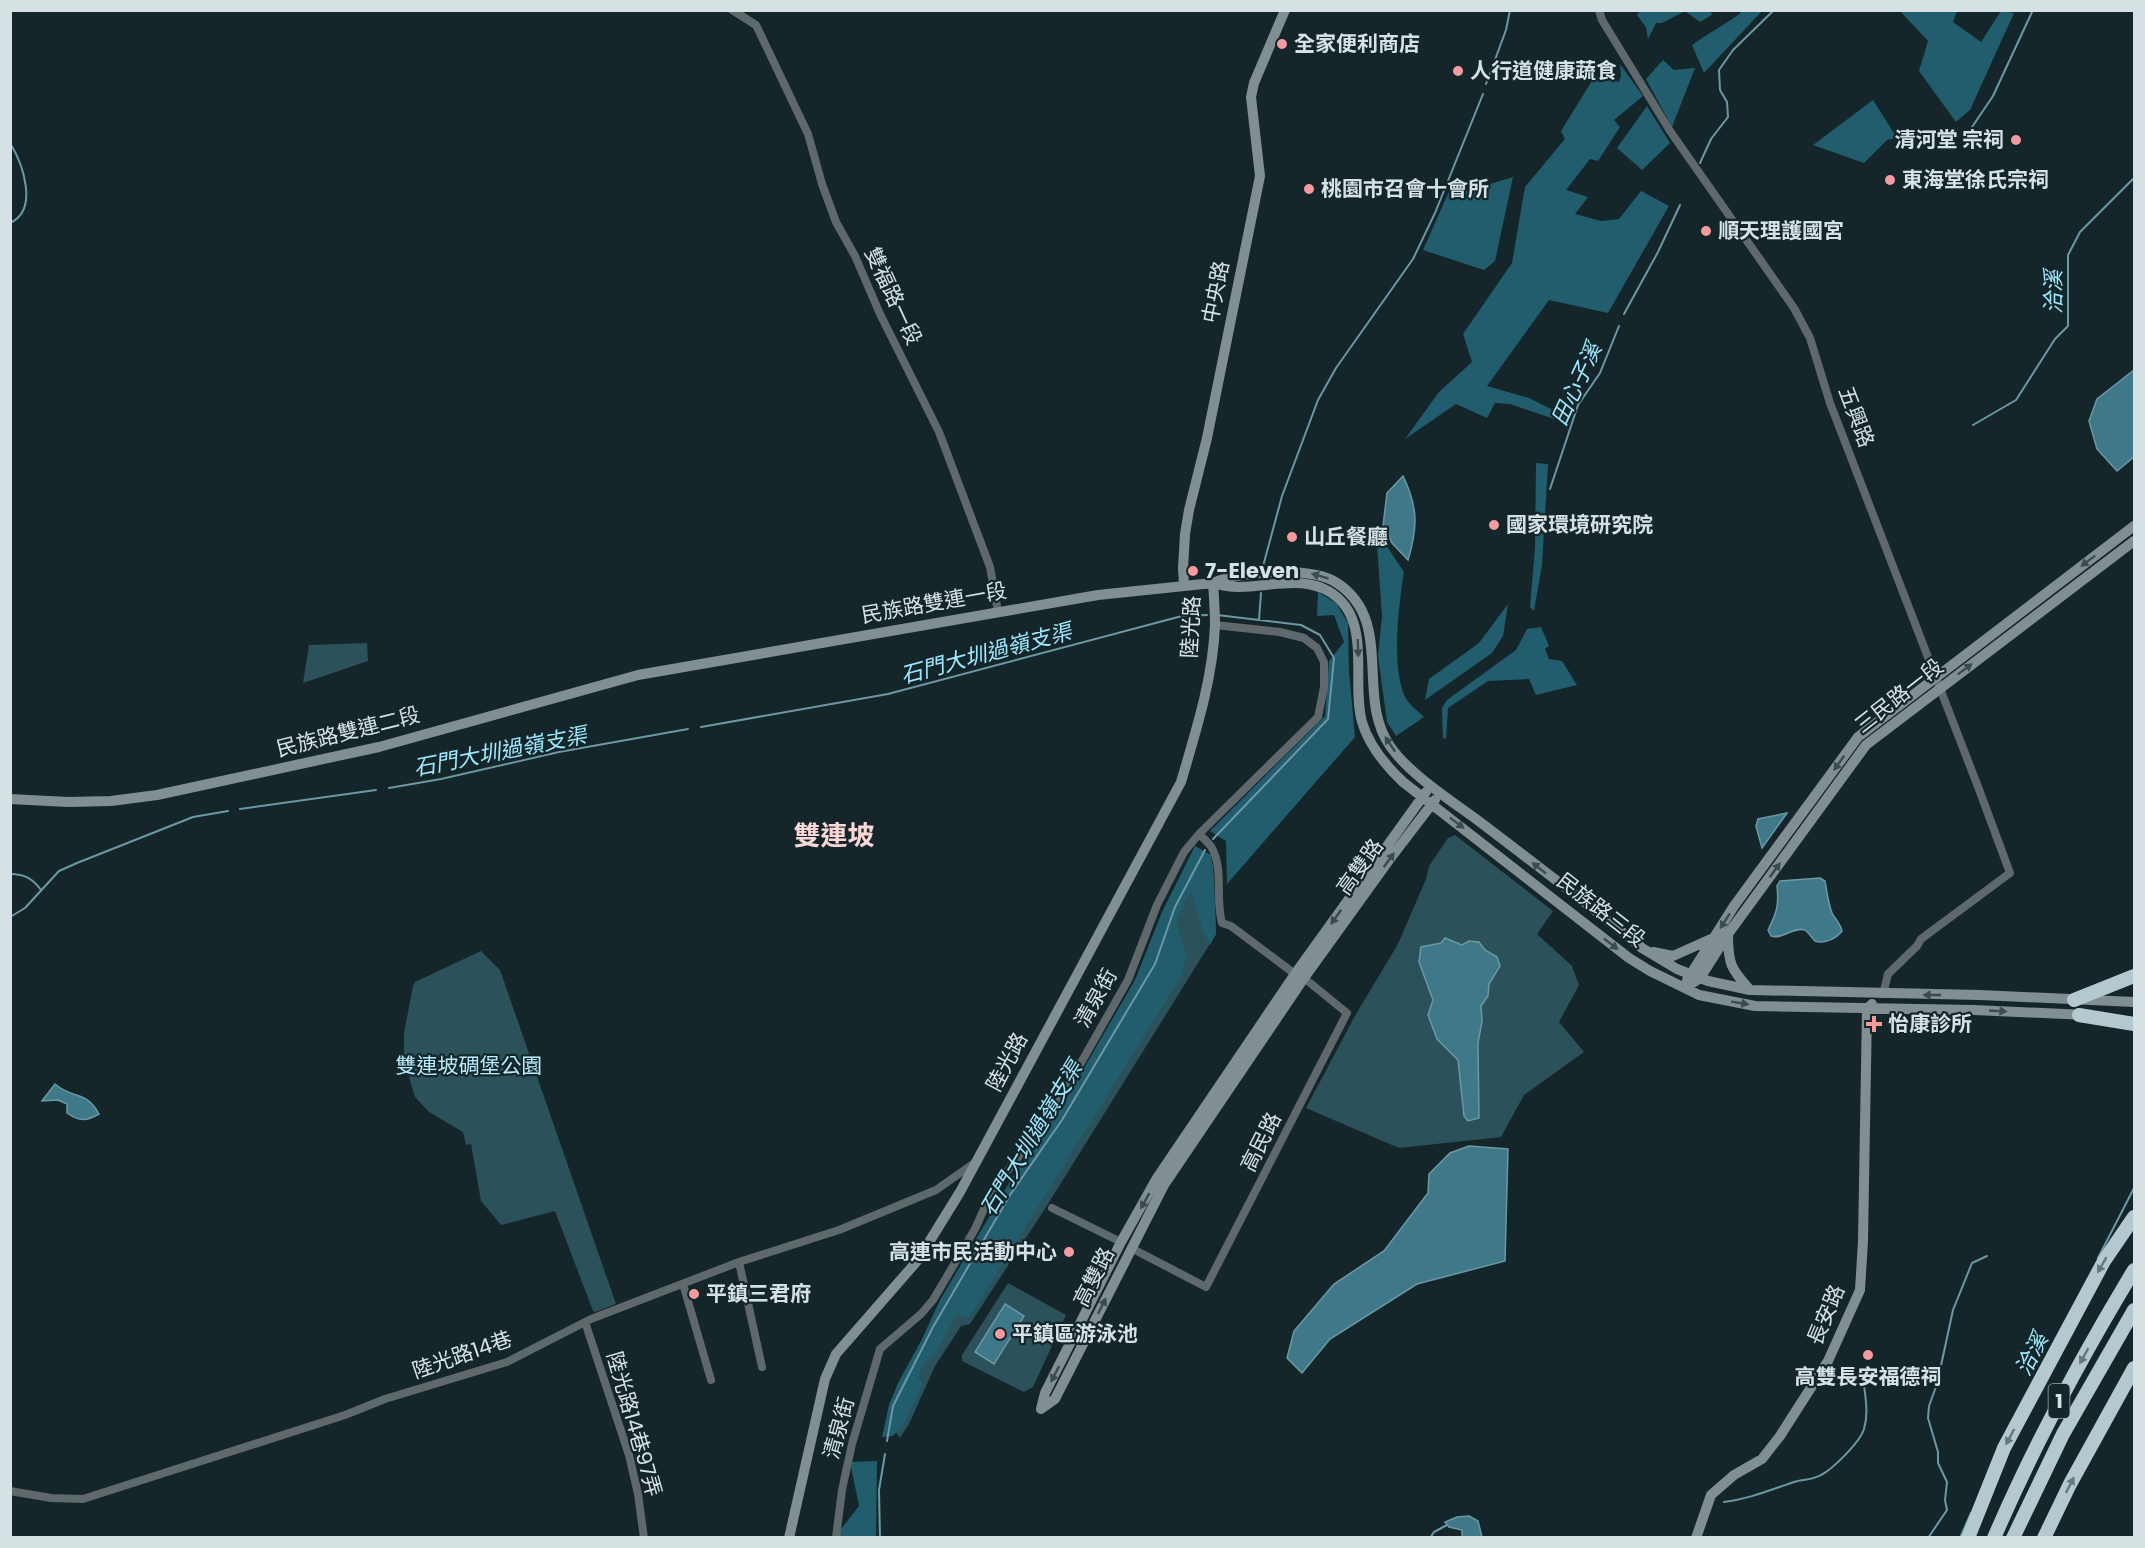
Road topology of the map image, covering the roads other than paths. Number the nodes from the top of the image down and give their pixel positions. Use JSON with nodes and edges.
{"nodes":[{"id":1,"x":732,"y":10,"type":"edge"},
{"id":2,"x":1285,"y":10,"type":"edge"},
{"id":3,"x":1599,"y":10,"type":"edge"},
{"id":4,"x":2134,"y":526,"type":"edge"},
{"id":5,"x":2134,"y":541,"type":"edge"},
{"id":6,"x":1213,"y":583,"type":"junction"},
{"id":7,"x":1184,"y":585,"type":"junction"},
{"id":8,"x":998,"y":612,"type":"junction"},
{"id":9,"x":1215,"y":625,"type":"junction"},
{"id":10,"x":690,"y":665,"type":"joint"},
{"id":11,"x":1936,"y":677,"type":"junction"},
{"id":12,"x":1940,"y":688,"type":"junction"},
{"id":13,"x":1430,"y":784,"type":"junction"},
{"id":14,"x":1441,"y":793,"type":"junction"},
{"id":15,"x":10,"y":799,"type":"edge"},
{"id":16,"x":1427,"y":800,"type":"junction"},
{"id":17,"x":1199,"y":834,"type":"junction"},
{"id":18,"x":1728,"y":934,"type":"junction"},
{"id":19,"x":1714,"y":938,"type":"junction"},
{"id":20,"x":1642,"y":948,"type":"junction"},
{"id":21,"x":1300,"y":976,"type":"junction"},
{"id":22,"x":1695,"y":976,"type":"junction"},
{"id":23,"x":2134,"y":976,"type":"edge"},
{"id":24,"x":1684,"y":988,"type":"junction"},
{"id":25,"x":1750,"y":990,"type":"junction"},
{"id":26,"x":1883,"y":994,"type":"junction"},
{"id":27,"x":2074,"y":1000,"type":"junction"},
{"id":28,"x":2134,"y":1002,"type":"edge"},
{"id":29,"x":1867,"y":1009,"type":"junction"},
{"id":30,"x":2079,"y":1015,"type":"junction"},
{"id":31,"x":2134,"y":1018,"type":"edge"},
{"id":32,"x":2134,"y":1024,"type":"edge"},
{"id":33,"x":974,"y":1163,"type":"junction"},
{"id":34,"x":1052,"y":1208,"type":"dead end"},
{"id":35,"x":2134,"y":1217,"type":"edge"},
{"id":36,"x":1126,"y":1245,"type":"junction"},
{"id":37,"x":2134,"y":1258,"type":"edge"},
{"id":38,"x":739,"y":1262,"type":"junction"},
{"id":39,"x":2134,"y":1270,"type":"edge"},
{"id":40,"x":683,"y":1284,"type":"junction"},
{"id":41,"x":2134,"y":1310,"type":"edge"},
{"id":42,"x":2134,"y":1316,"type":"edge"},
{"id":43,"x":585,"y":1322,"type":"junction"},
{"id":44,"x":2103,"y":1322,"type":"junction"},
{"id":45,"x":2123,"y":1332,"type":"junction"},
{"id":46,"x":762,"y":1367,"type":"dead end"},
{"id":47,"x":2134,"y":1368,"type":"edge"},
{"id":48,"x":711,"y":1380,"type":"dead end"},
{"id":49,"x":10,"y":1491,"type":"edge"},
{"id":50,"x":644,"y":1538,"type":"edge"},
{"id":51,"x":789,"y":1538,"type":"edge"},
{"id":52,"x":836,"y":1538,"type":"edge"},
{"id":53,"x":1696,"y":1538,"type":"edge"},
{"id":54,"x":1968,"y":1538,"type":"edge"},
{"id":55,"x":1994,"y":1538,"type":"edge"},
{"id":56,"x":2013,"y":1538,"type":"edge"},
{"id":57,"x":2044,"y":1538,"type":"edge"}],
"edges":[{"from":1,"to":8,"type":"street","name":"雙福路一段"},
{"from":2,"to":7,"type":"street","name":"中央路"},
{"from":3,"to":11,"type":"street","name":"五興路"},
{"from":4,"to":11,"type":"street","name":"三民路一段","one_way":true},
{"from":12,"to":5,"type":"street","name":"三民路一段","one_way":true},
{"from":6,"to":7,"type":"street","name":"民族路三段"},
{"from":6,"to":9,"type":"street","name":"陸光路"},
{"from":13,"to":6,"type":"street","name":"民族路三段","one_way":true},
{"from":6,"to":16,"type":"street","name":"民族路三段","one_way":true},
{"from":7,"to":8,"type":"street","name":"民族路雙連一段"},
{"from":8,"to":10,"type":"street","name":"民族路雙連一段"},
{"from":9,"to":17,"type":"street","name":"清泉街"},
{"from":9,"to":33,"type":"street","name":"陸光路"},
{"from":10,"to":15,"type":"street","name":"民族路雙連二段"},
{"from":11,"to":12,"type":"street","name":"五興路"},
{"from":11,"to":19,"type":"street","name":"三民路一段","one_way":true},
{"from":18,"to":12,"type":"street","name":"三民路一段","one_way":true},
{"from":12,"to":26,"type":"street","name":"五興路"},
{"from":13,"to":14,"type":"street","name":"民族路三段"},
{"from":13,"to":16,"type":"street","name":"高雙路"},
{"from":14,"to":16,"type":"street","name":"高雙路"},
{"from":20,"to":14,"type":"street","name":"民族路三段","one_way":true},
{"from":16,"to":21,"type":"street","name":"高雙路"},
{"from":16,"to":24,"type":"street","name":"民族路三段","one_way":true},
{"from":17,"to":21,"type":"street"},
{"from":17,"to":52,"type":"street","name":"清泉街"},
{"from":18,"to":22,"type":"street","name":"三民路一段"},
{"from":18,"to":25,"type":"street"},
{"from":19,"to":20,"type":"street"},
{"from":19,"to":22,"type":"street","name":"三民路一段"},
{"from":20,"to":22,"type":"street","name":"民族路三段"},
{"from":21,"to":36,"type":"street","name":"高雙路"},
{"from":21,"to":36,"type":"street","name":"高民路"},
{"from":22,"to":24,"type":"street","name":"三民路一段"},
{"from":22,"to":25,"type":"street","name":"民族路三段"},
{"from":23,"to":27,"type":"highway"},
{"from":24,"to":29,"type":"street","name":"民族路三段","one_way":true},
{"from":25,"to":26,"type":"street","name":"民族路三段"},
{"from":27,"to":26,"type":"street","name":"民族路三段","one_way":true},
{"from":26,"to":29,"type":"street"},
{"from":27,"to":28,"type":"street","name":"民族路三段"},
{"from":29,"to":30,"type":"street","name":"民族路三段","one_way":true},
{"from":29,"to":53,"type":"street","name":"長安路"},
{"from":30,"to":31,"type":"street","name":"民族路三段"},
{"from":30,"to":32,"type":"highway"},
{"from":33,"to":38,"type":"street","name":"陸光路14巷"},
{"from":33,"to":51,"type":"street","name":"陸光路"},
{"from":34,"to":36,"type":"street"},
{"from":35,"to":54,"type":"highway","number":"1","one_way":true},
{"from":36,"to":36,"type":"street","name":"高雙路","one_way":true},
{"from":37,"to":44,"type":"highway"},
{"from":38,"to":40,"type":"street","name":"陸光路14巷"},
{"from":38,"to":46,"type":"street"},
{"from":39,"to":44,"type":"highway","number":"1"},
{"from":40,"to":43,"type":"street","name":"陸光路14巷"},
{"from":40,"to":48,"type":"street"},
{"from":41,"to":45,"type":"highway","number":"1"},
{"from":42,"to":45,"type":"highway"},
{"from":43,"to":49,"type":"street","name":"陸光路14巷"},
{"from":43,"to":50,"type":"street","name":"陸光路14巷97弄"},
{"from":44,"to":55,"type":"highway","number":"1","one_way":true},
{"from":45,"to":56,"type":"highway","number":"1"},
{"from":57,"to":47,"type":"highway","one_way":true}]}
